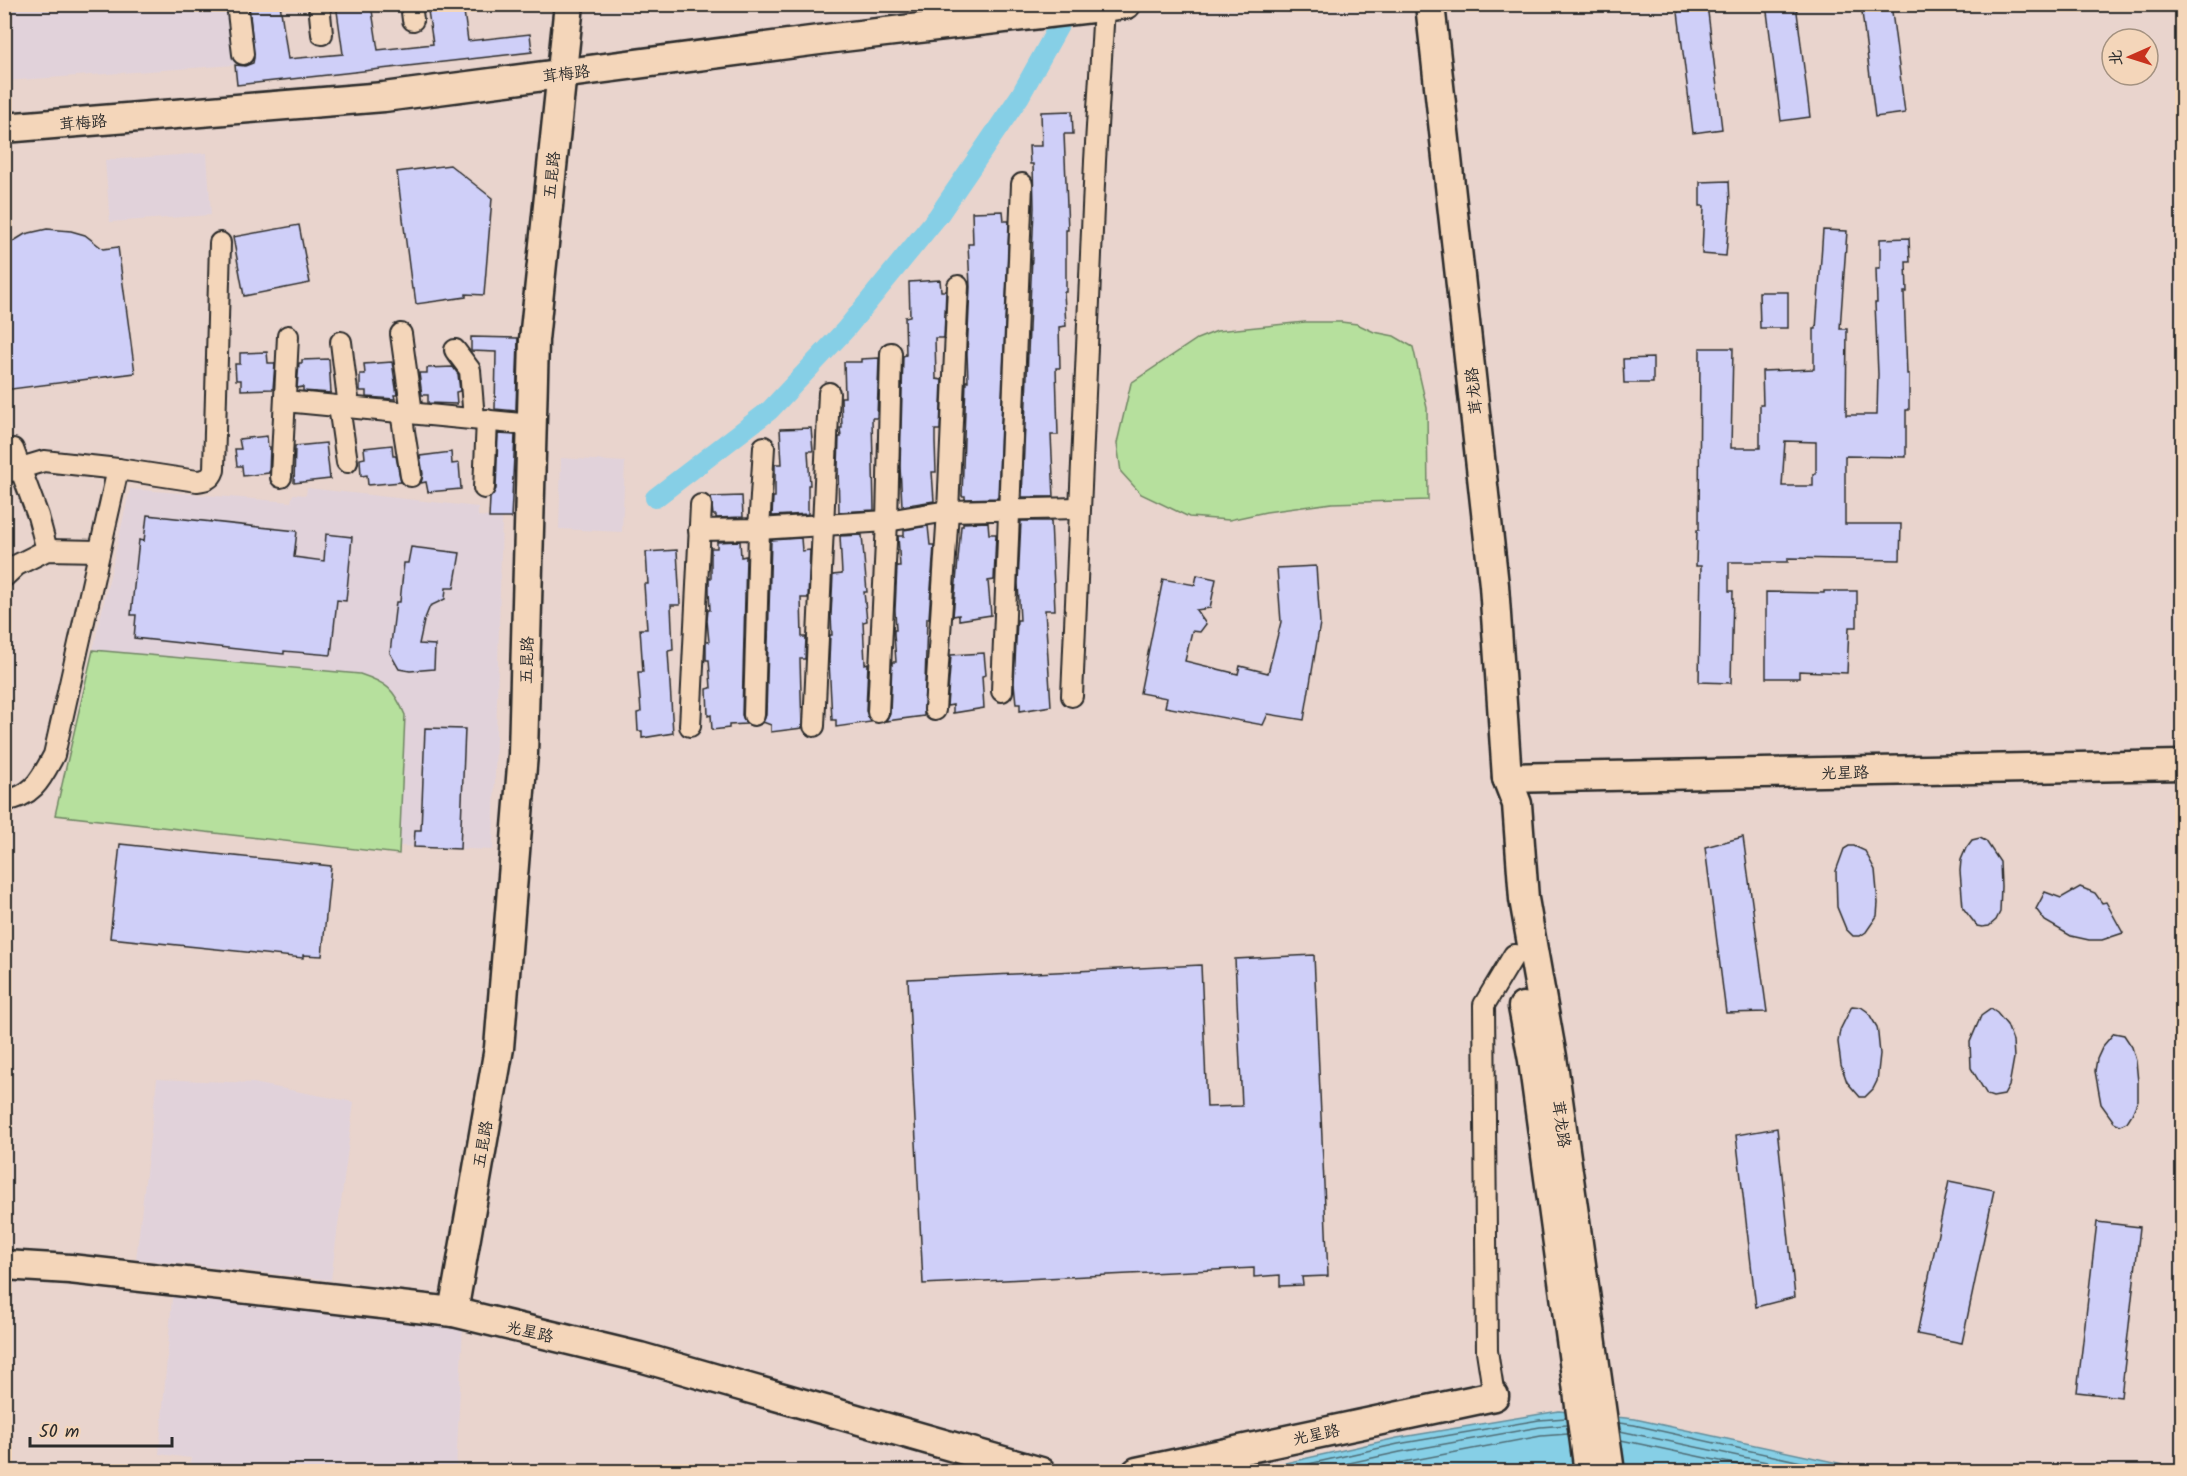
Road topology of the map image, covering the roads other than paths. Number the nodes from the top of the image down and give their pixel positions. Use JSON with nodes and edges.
{"nodes":[{"id":1,"x":237,"y":4,"type":"edge"},
{"id":2,"x":319,"y":4,"type":"edge"},
{"id":3,"x":569,"y":4,"type":"edge"},
{"id":4,"x":1430,"y":4,"type":"edge"},
{"id":5,"x":1115,"y":6,"type":"edge"},
{"id":6,"x":322,"y":34,"type":"dead end"},
{"id":7,"x":243,"y":54,"type":"dead end"},
{"id":8,"x":561,"y":74,"type":"junction"},
{"id":9,"x":4,"y":128,"type":"edge"},
{"id":10,"x":1022,"y":184,"type":"dead end"},
{"id":11,"x":220,"y":243,"type":"dead end"},
{"id":12,"x":958,"y":286,"type":"dead end"},
{"id":13,"x":401,"y":334,"type":"dead end"},
{"id":14,"x":288,"y":336,"type":"dead end"},
{"id":15,"x":341,"y":342,"type":"dead end"},
{"id":16,"x":455,"y":350,"type":"dead end"},
{"id":17,"x":891,"y":353,"type":"dead end"},
{"id":18,"x":829,"y":393,"type":"dead end"},
{"id":19,"x":285,"y":401,"type":"junction"},
{"id":20,"x":344,"y":407,"type":"junction"},
{"id":21,"x":406,"y":413,"type":"junction"},
{"id":22,"x":481,"y":420,"type":"junction"},
{"id":23,"x":532,"y":425,"type":"junction"},
{"id":24,"x":764,"y":447,"type":"dead end"},
{"id":25,"x":347,"y":462,"type":"dead end"},
{"id":26,"x":12,"y":463,"type":"edge"},
{"id":27,"x":118,"y":469,"type":"junction"},
{"id":28,"x":411,"y":476,"type":"dead end"},
{"id":29,"x":281,"y":477,"type":"dead end"},
{"id":30,"x":484,"y":488,"type":"dead end"},
{"id":31,"x":701,"y":505,"type":"dead end"},
{"id":32,"x":1079,"y":508,"type":"junction"},
{"id":33,"x":948,"y":511,"type":"junction"},
{"id":34,"x":1010,"y":511,"type":"junction"},
{"id":35,"x":887,"y":521,"type":"junction"},
{"id":36,"x":823,"y":525,"type":"junction"},
{"id":37,"x":759,"y":529,"type":"junction"},
{"id":38,"x":699,"y":530,"type":"junction"},
{"id":39,"x":47,"y":550,"type":"junction"},
{"id":40,"x":99,"y":551,"type":"junction"},
{"id":41,"x":4,"y":577,"type":"edge"},
{"id":42,"x":1002,"y":691,"type":"dead end"},
{"id":43,"x":1072,"y":696,"type":"dead end"},
{"id":44,"x":935,"y":710,"type":"dead end"},
{"id":45,"x":878,"y":712,"type":"dead end"},
{"id":46,"x":754,"y":715,"type":"dead end"},
{"id":47,"x":690,"y":726,"type":"dead end"},
{"id":48,"x":814,"y":726,"type":"dead end"},
{"id":49,"x":2182,"y":765,"type":"edge"},
{"id":50,"x":1507,"y":778,"type":"junction"},
{"id":51,"x":5,"y":802,"type":"edge"},
{"id":52,"x":1514,"y":955,"type":"junction"},
{"id":53,"x":1542,"y":1058,"type":"junction"},
{"id":54,"x":4,"y":1265,"type":"edge"},
{"id":55,"x":453,"y":1312,"type":"junction"},
{"id":56,"x":1494,"y":1396,"type":"joint"},
{"id":57,"x":1041,"y":1472,"type":"edge"},
{"id":58,"x":1137,"y":1472,"type":"edge"},
{"id":59,"x":1589,"y":1472,"type":"edge"},
{"id":60,"x":1610,"y":1472,"type":"edge"}],
"edges":[{"from":1,"to":7,"type":"street"},
{"from":2,"to":6,"type":"street"},
{"from":3,"to":8,"type":"street","name":"五昆路"},
{"from":4,"to":50,"type":"street","name":"茸龙路"},
{"from":5,"to":8,"type":"street","name":"茸梅路"},
{"from":5,"to":32,"type":"street"},
{"from":8,"to":9,"type":"street","name":"茸梅路"},
{"from":8,"to":23,"type":"street","name":"五昆路"},
{"from":10,"to":34,"type":"street"},
{"from":11,"to":27,"type":"street"},
{"from":12,"to":33,"type":"street"},
{"from":13,"to":21,"type":"street"},
{"from":14,"to":19,"type":"street"},
{"from":15,"to":20,"type":"street"},
{"from":16,"to":22,"type":"street"},
{"from":17,"to":35,"type":"street"},
{"from":18,"to":36,"type":"street"},
{"from":19,"to":20,"type":"street"},
{"from":19,"to":29,"type":"street"},
{"from":20,"to":21,"type":"street"},
{"from":20,"to":25,"type":"street"},
{"from":21,"to":22,"type":"street"},
{"from":21,"to":28,"type":"street"},
{"from":22,"to":23,"type":"street"},
{"from":22,"to":30,"type":"street"},
{"from":23,"to":55,"type":"street","name":"五昆路"},
{"from":24,"to":37,"type":"street"},
{"from":26,"to":27,"type":"street"},
{"from":26,"to":39,"type":"street"},
{"from":27,"to":40,"type":"street"},
{"from":31,"to":38,"type":"street"},
{"from":32,"to":34,"type":"street"},
{"from":32,"to":43,"type":"street"},
{"from":33,"to":34,"type":"street"},
{"from":33,"to":35,"type":"street"},
{"from":33,"to":44,"type":"street"},
{"from":34,"to":42,"type":"street"},
{"from":35,"to":36,"type":"street"},
{"from":35,"to":45,"type":"street"},
{"from":36,"to":37,"type":"street"},
{"from":36,"to":48,"type":"street"},
{"from":37,"to":38,"type":"street"},
{"from":37,"to":46,"type":"street"},
{"from":38,"to":47,"type":"street"},
{"from":39,"to":40,"type":"street"},
{"from":39,"to":41,"type":"street"},
{"from":40,"to":51,"type":"street"},
{"from":49,"to":50,"type":"street","name":"光星路"},
{"from":50,"to":52,"type":"street","name":"茸龙路"},
{"from":50,"to":53,"type":"street","name":"茸龙路"},
{"from":52,"to":53,"type":"street","name":"茸龙路"},
{"from":52,"to":56,"type":"street"},
{"from":53,"to":59,"type":"street","name":"茸龙路"},
{"from":53,"to":60,"type":"street","name":"茸龙路"},
{"from":54,"to":55,"type":"street","name":"光星路"},
{"from":55,"to":57,"type":"street","name":"光星路"},
{"from":56,"to":58,"type":"street","name":"光星路"}]}
